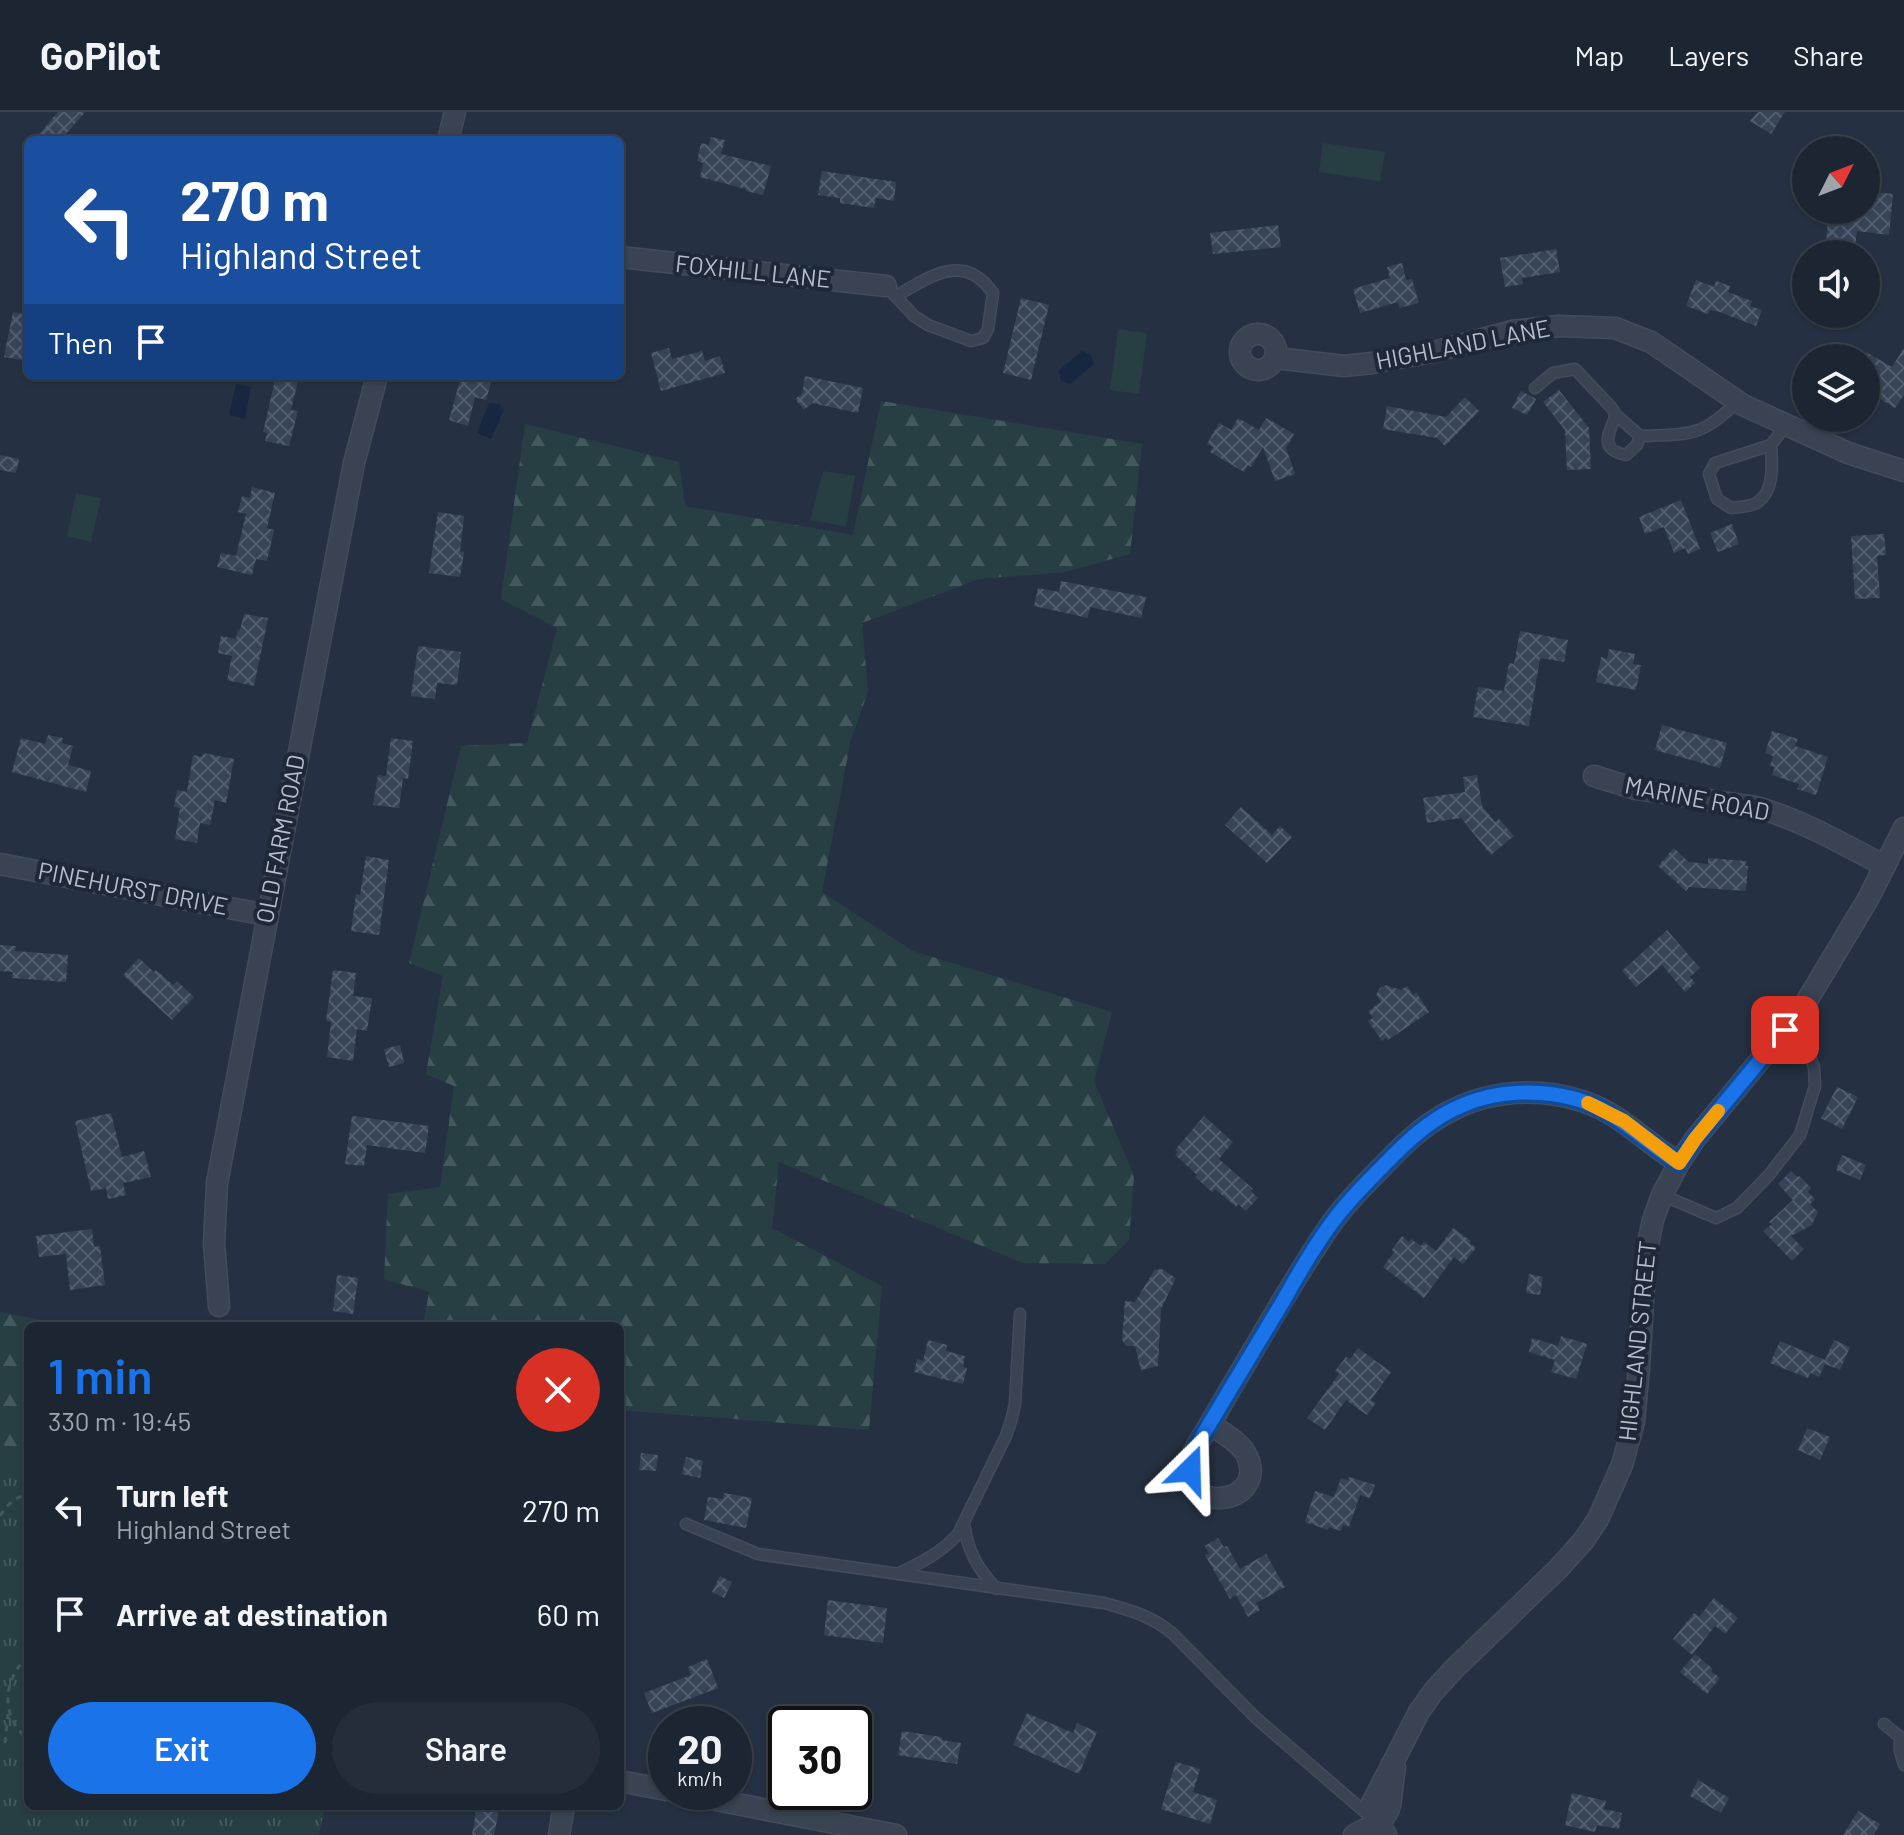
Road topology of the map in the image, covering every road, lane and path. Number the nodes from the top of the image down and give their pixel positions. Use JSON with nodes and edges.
{"nodes":[{"id":1,"x":455,"y":112,"type":"edge"},
{"id":2,"x":449,"y":136,"type":"edge"},
{"id":3,"x":624,"y":258,"type":"edge"},
{"id":4,"x":891,"y":291,"type":"junction"},
{"id":5,"x":1276,"y":358,"type":"dead end"},
{"id":6,"x":376,"y":380,"type":"edge"},
{"id":7,"x":1535,"y":388,"type":"dead end"},
{"id":8,"x":1738,"y":401,"type":"junction"},
{"id":9,"x":1616,"y":415,"type":"junction"},
{"id":10,"x":1786,"y":425,"type":"junction"},
{"id":11,"x":1640,"y":436,"type":"junction"},
{"id":12,"x":1771,"y":445,"type":"junction"},
{"id":13,"x":1904,"y":471,"type":"edge"},
{"id":14,"x":1594,"y":776,"type":"dead end"},
{"id":15,"x":1904,"y":828,"type":"edge"},
{"id":16,"x":0,"y":864,"type":"edge"},
{"id":17,"x":1885,"y":866,"type":"junction"},
{"id":18,"x":266,"y":915,"type":"junction"},
{"id":19,"x":1795,"y":1018,"type":"junction"},
{"id":20,"x":1679,"y":1163,"type":"junction"},
{"id":21,"x":1662,"y":1195,"type":"junction"},
{"id":22,"x":219,"y":1306,"type":"dead end"},
{"id":23,"x":1020,"y":1314,"type":"dead end"},
{"id":24,"x":1210,"y":1424,"type":"junction"},
{"id":25,"x":24,"y":1495,"type":"edge"},
{"id":26,"x":0,"y":1516,"type":"edge"},
{"id":27,"x":964,"y":1523,"type":"junction"},
{"id":28,"x":686,"y":1524,"type":"dead end"},
{"id":29,"x":896,"y":1575,"type":"junction"},
{"id":30,"x":997,"y":1589,"type":"junction"},
{"id":31,"x":24,"y":1660,"type":"edge"},
{"id":32,"x":8,"y":1710,"type":"junction"},
{"id":33,"x":1884,"y":1724,"type":"dead end"},
{"id":34,"x":24,"y":1736,"type":"edge"},
{"id":35,"x":5,"y":1743,"type":"dead end"},
{"id":36,"x":1904,"y":1765,"type":"edge"},
{"id":37,"x":624,"y":1782,"type":"edge"},
{"id":38,"x":648,"y":1786,"type":"edge"},
{"id":39,"x":752,"y":1807,"type":"edge"},
{"id":40,"x":563,"y":1810,"type":"edge"},
{"id":41,"x":1382,"y":1829,"type":"edge"},
{"id":42,"x":559,"y":1835,"type":"edge"},
{"id":43,"x":896,"y":1835,"type":"edge"},
{"id":44,"x":1354,"y":1835,"type":"edge"}],
"edges":[{"from":1,"to":2,"type":"street"},
{"from":3,"to":4,"type":"street","name":"FOXHILL LANE"},
{"from":4,"to":4,"type":"lane"},
{"from":5,"to":8,"type":"street","name":"HIGHLAND LANE"},
{"from":6,"to":18,"type":"street","name":"OLD FARM ROAD"},
{"from":7,"to":9,"type":"lane"},
{"from":8,"to":10,"type":"street","name":"HIGHLAND LANE"},
{"from":8,"to":11,"type":"lane"},
{"from":9,"to":11,"type":"lane"},
{"from":9,"to":11,"type":"lane"},
{"from":10,"to":12,"type":"lane"},
{"from":10,"to":13,"type":"street","name":"HIGHLAND LANE"},
{"from":12,"to":12,"type":"lane"},
{"from":14,"to":17,"type":"street","name":"MARINE ROAD"},
{"from":15,"to":17,"type":"street","name":"HIGHLAND STREET"},
{"from":16,"to":18,"type":"street","name":"PINEHURST DRIVE"},
{"from":17,"to":19,"type":"street","name":"HIGHLAND STREET"},
{"from":18,"to":22,"type":"street","name":"OLD FARM ROAD"},
{"from":19,"to":20,"type":"street","name":"HIGHLAND STREET"},
{"from":19,"to":21,"type":"lane"},
{"from":20,"to":21,"type":"street","name":"HIGHLAND STREET"},
{"from":20,"to":24,"type":"street"},
{"from":21,"to":41,"type":"street","name":"HIGHLAND STREET"},
{"from":23,"to":27,"type":"lane"},
{"from":24,"to":24,"type":"street"},
{"from":25,"to":26,"type":"path"},
{"from":27,"to":29,"type":"lane"},
{"from":27,"to":30,"type":"lane"},
{"from":28,"to":29,"type":"lane"},
{"from":29,"to":30,"type":"lane"},
{"from":30,"to":41,"type":"lane"},
{"from":31,"to":32,"type":"path"},
{"from":32,"to":34,"type":"path"},
{"from":32,"to":35,"type":"path"},
{"from":33,"to":36,"type":"lane"},
{"from":37,"to":38,"type":"street"},
{"from":39,"to":43,"type":"street"},
{"from":40,"to":42,"type":"street"},
{"from":41,"to":44,"type":"street"}]}
